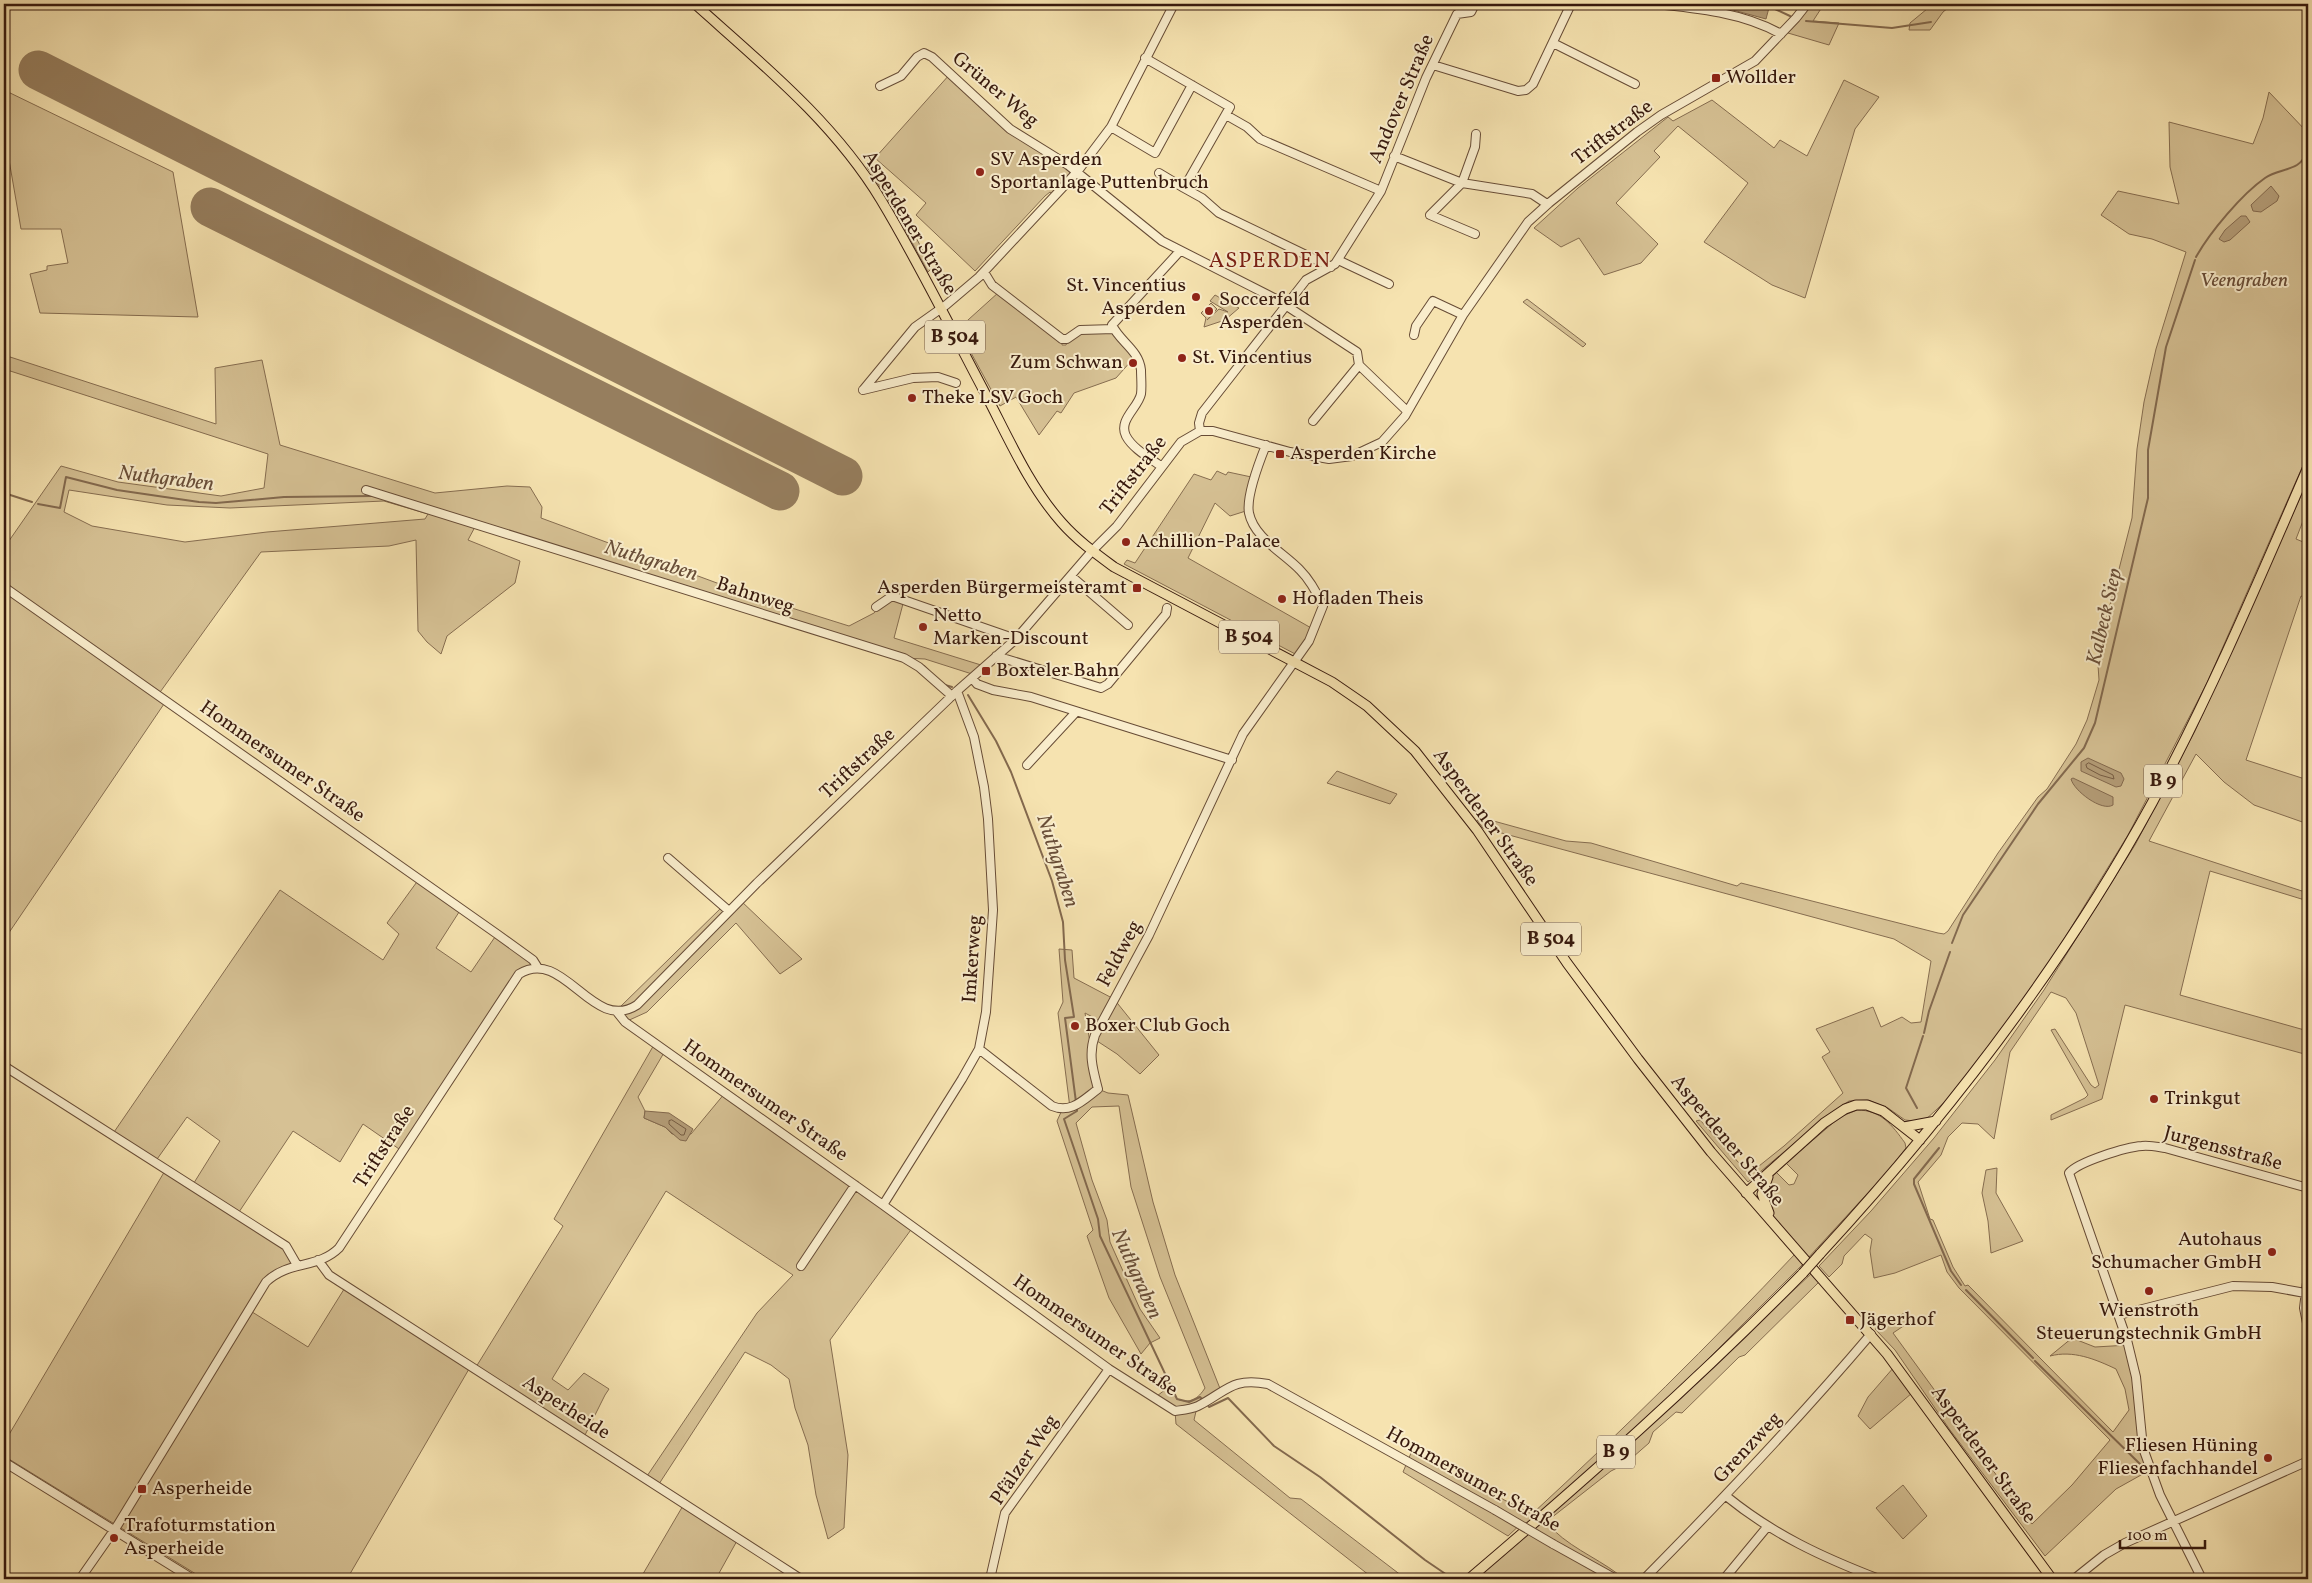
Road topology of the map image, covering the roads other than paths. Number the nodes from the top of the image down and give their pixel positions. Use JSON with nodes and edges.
{"nodes":[{"id":1,"x":695,"y":4,"type":"edge"},
{"id":2,"x":1174,"y":4,"type":"edge"},
{"id":3,"x":1475,"y":4,"type":"edge"},
{"id":4,"x":1571,"y":4,"type":"edge"},
{"id":5,"x":1655,"y":4,"type":"edge"},
{"id":6,"x":1807,"y":4,"type":"edge"},
{"id":7,"x":1781,"y":34,"type":"junction"},
{"id":8,"x":1552,"y":43,"type":"junction"},
{"id":9,"x":1145,"y":58,"type":"junction"},
{"id":10,"x":1433,"y":65,"type":"junction"},
{"id":11,"x":1636,"y":84,"type":"dead end"},
{"id":12,"x":1192,"y":85,"type":"junction"},
{"id":13,"x":880,"y":86,"type":"dead end"},
{"id":14,"x":1226,"y":115,"type":"junction"},
{"id":15,"x":1112,"y":127,"type":"junction"},
{"id":16,"x":1476,"y":134,"type":"dead end"},
{"id":17,"x":1394,"y":156,"type":"junction"},
{"id":18,"x":1077,"y":172,"type":"junction"},
{"id":19,"x":1159,"y":173,"type":"dead end"},
{"id":20,"x":1462,"y":183,"type":"junction"},
{"id":21,"x":1184,"y":188,"type":"junction"},
{"id":22,"x":1381,"y":191,"type":"junction"},
{"id":23,"x":1547,"y":204,"type":"junction"},
{"id":24,"x":1475,"y":234,"type":"dead end"},
{"id":25,"x":1180,"y":251,"type":"junction"},
{"id":26,"x":1338,"y":260,"type":"junction"},
{"id":27,"x":1331,"y":267,"type":"junction"},
{"id":28,"x":984,"y":272,"type":"junction"},
{"id":29,"x":1389,"y":284,"type":"dead end"},
{"id":30,"x":1286,"y":307,"type":"junction"},
{"id":31,"x":940,"y":309,"type":"junction"},
{"id":32,"x":1463,"y":314,"type":"junction"},
{"id":33,"x":1114,"y":329,"type":"junction"},
{"id":34,"x":1414,"y":335,"type":"dead end"},
{"id":35,"x":1359,"y":365,"type":"junction"},
{"id":36,"x":956,"y":383,"type":"dead end"},
{"id":37,"x":1408,"y":411,"type":"junction"},
{"id":38,"x":1313,"y":421,"type":"dead end"},
{"id":39,"x":1200,"y":431,"type":"junction"},
{"id":40,"x":1266,"y":445,"type":"junction"},
{"id":41,"x":1162,"y":467,"type":"junction"},
{"id":42,"x":2308,"y":467,"type":"edge"},
{"id":43,"x":366,"y":490,"type":"dead end"},
{"id":44,"x":1092,"y":551,"type":"junction"},
{"id":45,"x":1071,"y":576,"type":"junction"},
{"id":46,"x":4,"y":587,"type":"edge"},
{"id":47,"x":876,"y":608,"type":"dead end"},
{"id":48,"x":1168,"y":608,"type":"dead end"},
{"id":49,"x":1128,"y":625,"type":"dead end"},
{"id":50,"x":1016,"y":638,"type":"junction"},
{"id":51,"x":996,"y":656,"type":"junction"},
{"id":52,"x":1294,"y":661,"type":"junction"},
{"id":53,"x":972,"y":678,"type":"junction"},
{"id":54,"x":955,"y":694,"type":"junction"},
{"id":55,"x":1076,"y":712,"type":"junction"},
{"id":56,"x":1232,"y":760,"type":"junction"},
{"id":57,"x":1027,"y":765,"type":"dead end"},
{"id":58,"x":668,"y":858,"type":"dead end"},
{"id":59,"x":729,"y":911,"type":"junction"},
{"id":60,"x":538,"y":968,"type":"junction"},
{"id":61,"x":617,"y":1012,"type":"junction"},
{"id":62,"x":979,"y":1049,"type":"junction"},
{"id":63,"x":4,"y":1066,"type":"edge"},
{"id":64,"x":1937,"y":1121,"type":"junction"},
{"id":65,"x":1904,"y":1127,"type":"junction"},
{"id":66,"x":1920,"y":1140,"type":"junction"},
{"id":67,"x":1772,"y":1170,"type":"junction"},
{"id":68,"x":855,"y":1185,"type":"junction"},
{"id":69,"x":2308,"y":1188,"type":"edge"},
{"id":70,"x":1746,"y":1193,"type":"junction"},
{"id":71,"x":883,"y":1205,"type":"junction"},
{"id":72,"x":1773,"y":1223,"type":"junction"},
{"id":73,"x":318,"y":1260,"type":"junction"},
{"id":74,"x":297,"y":1265,"type":"junction"},
{"id":75,"x":801,"y":1266,"type":"dead end"},
{"id":76,"x":2308,"y":1274,"type":"edge"},
{"id":77,"x":2305,"y":1293,"type":"junction"},
{"id":78,"x":2119,"y":1316,"type":"junction"},
{"id":79,"x":2308,"y":1328,"type":"edge"},
{"id":80,"x":1871,"y":1334,"type":"junction"},
{"id":81,"x":1108,"y":1369,"type":"junction"},
{"id":82,"x":2308,"y":1461,"type":"edge"},
{"id":83,"x":4,"y":1462,"type":"edge"},
{"id":84,"x":1726,"y":1496,"type":"junction"},
{"id":85,"x":2173,"y":1521,"type":"junction"},
{"id":86,"x":1767,"y":1527,"type":"junction"},
{"id":87,"x":113,"y":1529,"type":"junction"},
{"id":88,"x":2084,"y":1571,"type":"junction"},
{"id":89,"x":80,"y":1579,"type":"edge"},
{"id":90,"x":193,"y":1579,"type":"edge"},
{"id":91,"x":800,"y":1579,"type":"edge"},
{"id":92,"x":990,"y":1579,"type":"edge"},
{"id":93,"x":1469,"y":1579,"type":"edge"},
{"id":94,"x":1616,"y":1579,"type":"edge"},
{"id":95,"x":1644,"y":1579,"type":"edge"},
{"id":96,"x":1724,"y":1579,"type":"edge"},
{"id":97,"x":1879,"y":1579,"type":"edge"},
{"id":98,"x":2052,"y":1579,"type":"edge"},
{"id":99,"x":2074,"y":1579,"type":"edge"},
{"id":100,"x":2080,"y":1579,"type":"edge"},
{"id":101,"x":2202,"y":1579,"type":"edge"}],
"edges":[{"from":1,"to":31,"type":"main road","name":"Asperdener Straße","number":"B 504"},
{"from":2,"to":9,"type":"street"},
{"from":3,"to":10,"type":"street","name":"Andover Straße"},
{"from":4,"to":8,"type":"street"},
{"from":5,"to":7,"type":"street"},
{"from":6,"to":7,"type":"street","name":"Triftstraße"},
{"from":7,"to":23,"type":"street","name":"Triftstraße"},
{"from":8,"to":10,"type":"street"},
{"from":8,"to":11,"type":"street"},
{"from":9,"to":12,"type":"street"},
{"from":9,"to":15,"type":"street"},
{"from":10,"to":17,"type":"street","name":"Andover Straße"},
{"from":12,"to":14,"type":"street"},
{"from":12,"to":15,"type":"street"},
{"from":13,"to":18,"type":"street","name":"Grüner Weg"},
{"from":14,"to":21,"type":"street"},
{"from":14,"to":22,"type":"street","name":"Andover Straße"},
{"from":15,"to":18,"type":"street"},
{"from":16,"to":20,"type":"street"},
{"from":17,"to":20,"type":"street"},
{"from":17,"to":22,"type":"street","name":"Andover Straße"},
{"from":18,"to":25,"type":"street","name":"Grüner Weg"},
{"from":18,"to":28,"type":"street"},
{"from":19,"to":21,"type":"street"},
{"from":20,"to":23,"type":"street"},
{"from":20,"to":24,"type":"street"},
{"from":21,"to":27,"type":"street"},
{"from":22,"to":26,"type":"street","name":"Andover Straße"},
{"from":23,"to":32,"type":"street","name":"Triftstraße"},
{"from":25,"to":30,"type":"street","name":"Grüner Weg"},
{"from":25,"to":33,"type":"street"},
{"from":26,"to":27,"type":"street","name":"Andover Straße"},
{"from":26,"to":29,"type":"street"},
{"from":27,"to":30,"type":"street","name":"Andover Straße"},
{"from":28,"to":31,"type":"street"},
{"from":28,"to":33,"type":"street"},
{"from":30,"to":35,"type":"street","name":"Grüner Weg"},
{"from":30,"to":39,"type":"street","name":"Andover Straße"},
{"from":31,"to":36,"type":"street"},
{"from":31,"to":44,"type":"main road","name":"Asperdener Straße","number":"B 504"},
{"from":32,"to":34,"type":"street"},
{"from":32,"to":37,"type":"street","name":"Triftstraße"},
{"from":33,"to":41,"type":"street"},
{"from":35,"to":37,"type":"street","name":"Grüner Weg"},
{"from":35,"to":38,"type":"street"},
{"from":37,"to":40,"type":"street","name":"Triftstraße"},
{"from":39,"to":40,"type":"street","name":"Triftstraße"},
{"from":39,"to":41,"type":"street","name":"Triftstraße"},
{"from":40,"to":52,"type":"street","name":"Feldweg"},
{"from":41,"to":44,"type":"street","name":"Triftstraße"},
{"from":42,"to":64,"type":"main road","number":"B 9"},
{"from":43,"to":54,"type":"street","name":"Bahnweg"},
{"from":44,"to":45,"type":"street","name":"Triftstraße"},
{"from":44,"to":52,"type":"main road","name":"Asperdener Straße","number":"B 504"},
{"from":45,"to":49,"type":"street"},
{"from":45,"to":50,"type":"street","name":"Triftstraße"},
{"from":46,"to":60,"type":"street","name":"Hommersumer Straße"},
{"from":47,"to":50,"type":"street"},
{"from":48,"to":51,"type":"street"},
{"from":50,"to":51,"type":"street","name":"Triftstraße"},
{"from":51,"to":53,"type":"street","name":"Triftstraße"},
{"from":52,"to":56,"type":"street","name":"Feldweg"},
{"from":52,"to":70,"type":"main road","name":"Asperdener Straße","number":"B 504"},
{"from":53,"to":54,"type":"street","name":"Triftstraße"},
{"from":53,"to":55,"type":"street"},
{"from":54,"to":59,"type":"street","name":"Triftstraße"},
{"from":54,"to":62,"type":"street","name":"Imkerweg"},
{"from":55,"to":56,"type":"street"},
{"from":55,"to":57,"type":"street"},
{"from":56,"to":62,"type":"street","name":"Feldweg"},
{"from":58,"to":59,"type":"street"},
{"from":59,"to":61,"type":"street","name":"Triftstraße"},
{"from":60,"to":61,"type":"street"},
{"from":60,"to":73,"type":"street","name":"Triftstraße"},
{"from":61,"to":68,"type":"street","name":"Hommersumer Straße"},
{"from":62,"to":71,"type":"street","name":"Imkerweg"},
{"from":63,"to":74,"type":"street"},
{"from":64,"to":65,"type":"main road"},
{"from":64,"to":66,"type":"main road","number":"B 9"},
{"from":65,"to":66,"type":"main road"},
{"from":65,"to":67,"type":"main road"},
{"from":66,"to":93,"type":"main road","number":"B 9","bridge":true},
{"from":67,"to":70,"type":"main road"},
{"from":67,"to":72,"type":"main road"},
{"from":68,"to":71,"type":"street","name":"Hommersumer Straße"},
{"from":68,"to":75,"type":"street"},
{"from":69,"to":78,"type":"street","name":"Jurgensstraße"},
{"from":70,"to":72,"type":"main road","name":"Asperdener Straße"},
{"from":71,"to":81,"type":"street","name":"Hommersumer Straße"},
{"from":72,"to":80,"type":"main road","name":"Asperdener Straße"},
{"from":73,"to":74,"type":"street","name":"Triftstraße"},
{"from":73,"to":91,"type":"street","name":"Asperheide"},
{"from":74,"to":87,"type":"street","name":"Triftstraße"},
{"from":76,"to":77,"type":"street"},
{"from":77,"to":78,"type":"street"},
{"from":77,"to":79,"type":"street"},
{"from":78,"to":85,"type":"street"},
{"from":80,"to":84,"type":"street","name":"Grenzweg"},
{"from":80,"to":98,"type":"main road","name":"Asperdener Straße"},
{"from":81,"to":92,"type":"street","name":"Pfälzer Weg"},
{"from":81,"to":94,"type":"street","name":"Hommersumer Straße","bridge":true},
{"from":82,"to":85,"type":"street"},
{"from":83,"to":87,"type":"street"},
{"from":84,"to":86,"type":"street"},
{"from":84,"to":95,"type":"street","name":"Grenzweg"},
{"from":85,"to":88,"type":"street"},
{"from":85,"to":101,"type":"street"},
{"from":86,"to":96,"type":"street"},
{"from":86,"to":97,"type":"street"},
{"from":87,"to":89,"type":"street","name":"Triftstraße"},
{"from":87,"to":90,"type":"street"},
{"from":88,"to":99,"type":"street"},
{"from":88,"to":100,"type":"street"}]}
